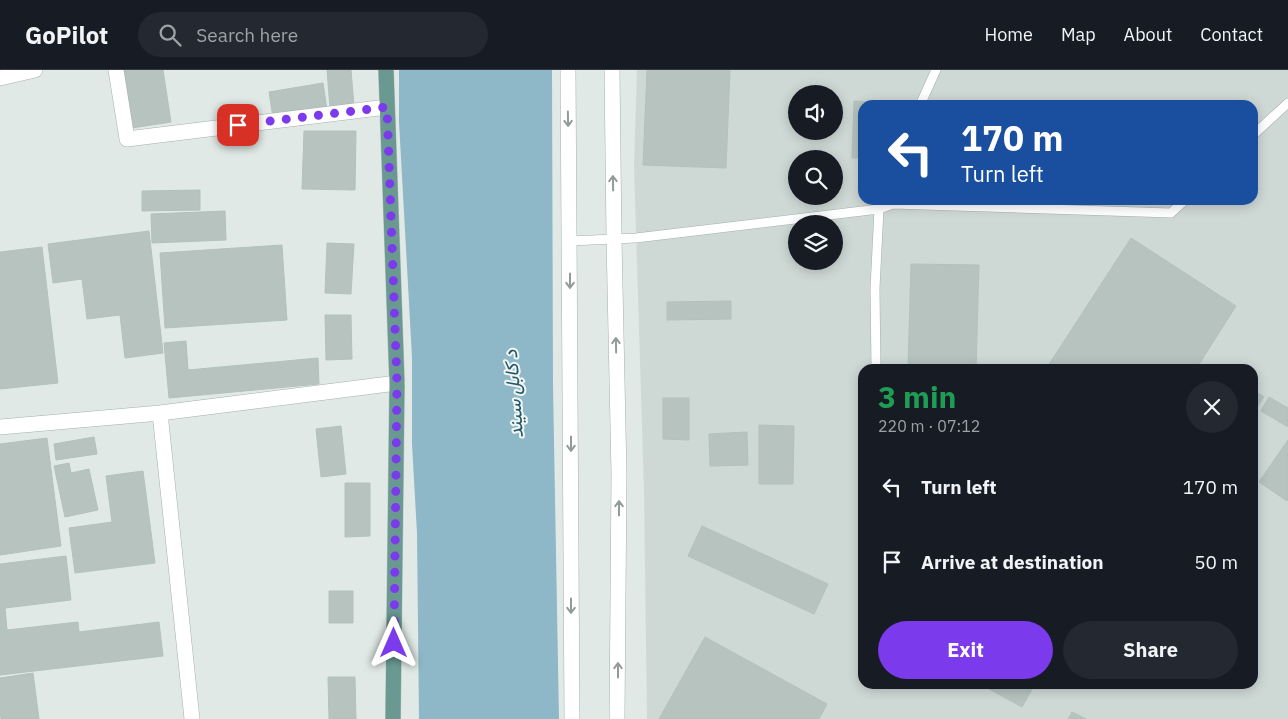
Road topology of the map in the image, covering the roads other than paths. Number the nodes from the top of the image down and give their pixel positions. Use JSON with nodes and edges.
{"nodes":[{"id":1,"x":35,"y":70,"type":"edge"},
{"id":2,"x":116,"y":70,"type":"edge"},
{"id":3,"x":386,"y":70,"type":"edge"},
{"id":4,"x":568,"y":70,"type":"edge"},
{"id":5,"x":612,"y":70,"type":"edge"},
{"id":6,"x":936,"y":70,"type":"edge"},
{"id":7,"x":1,"y":75,"type":"edge"},
{"id":8,"x":922,"y":100,"type":"edge"},
{"id":9,"x":1288,"y":103,"type":"edge"},
{"id":10,"x":387,"y":107,"type":"junction"},
{"id":11,"x":1258,"y":130,"type":"edge"},
{"id":12,"x":887,"y":205,"type":"edge"},
{"id":13,"x":970,"y":205,"type":"edge"},
{"id":14,"x":1180,"y":205,"type":"edge"},
{"id":15,"x":878,"y":209,"type":"junction"},
{"id":16,"x":614,"y":239,"type":"junction"},
{"id":17,"x":570,"y":241,"type":"junction"},
{"id":18,"x":876,"y":364,"type":"edge"},
{"id":19,"x":397,"y":383,"type":"junction"},
{"id":20,"x":160,"y":413,"type":"junction"},
{"id":21,"x":0,"y":427,"type":"edge"},
{"id":22,"x":192,"y":719,"type":"edge"},
{"id":23,"x":393,"y":719,"type":"edge"},
{"id":24,"x":572,"y":719,"type":"edge"},
{"id":25,"x":618,"y":719,"type":"edge"}],
"edges":[{"from":1,"to":7,"type":"street"},
{"from":2,"to":10,"type":"street"},
{"from":3,"to":10,"type":"main road"},
{"from":4,"to":17,"type":"street","one_way":true},
{"from":16,"to":5,"type":"street","one_way":true},
{"from":6,"to":8,"type":"lane"},
{"from":9,"to":11,"type":"lane"},
{"from":10,"to":19,"type":"main road"},
{"from":12,"to":15,"type":"lane"},
{"from":13,"to":14,"type":"lane"},
{"from":15,"to":16,"type":"lane"},
{"from":15,"to":18,"type":"lane"},
{"from":16,"to":17,"type":"lane"},
{"from":25,"to":16,"type":"street","one_way":true},
{"from":17,"to":24,"type":"street","one_way":true},
{"from":19,"to":20,"type":"street"},
{"from":19,"to":23,"type":"main road"},
{"from":20,"to":21,"type":"street"},
{"from":20,"to":22,"type":"street"}]}
